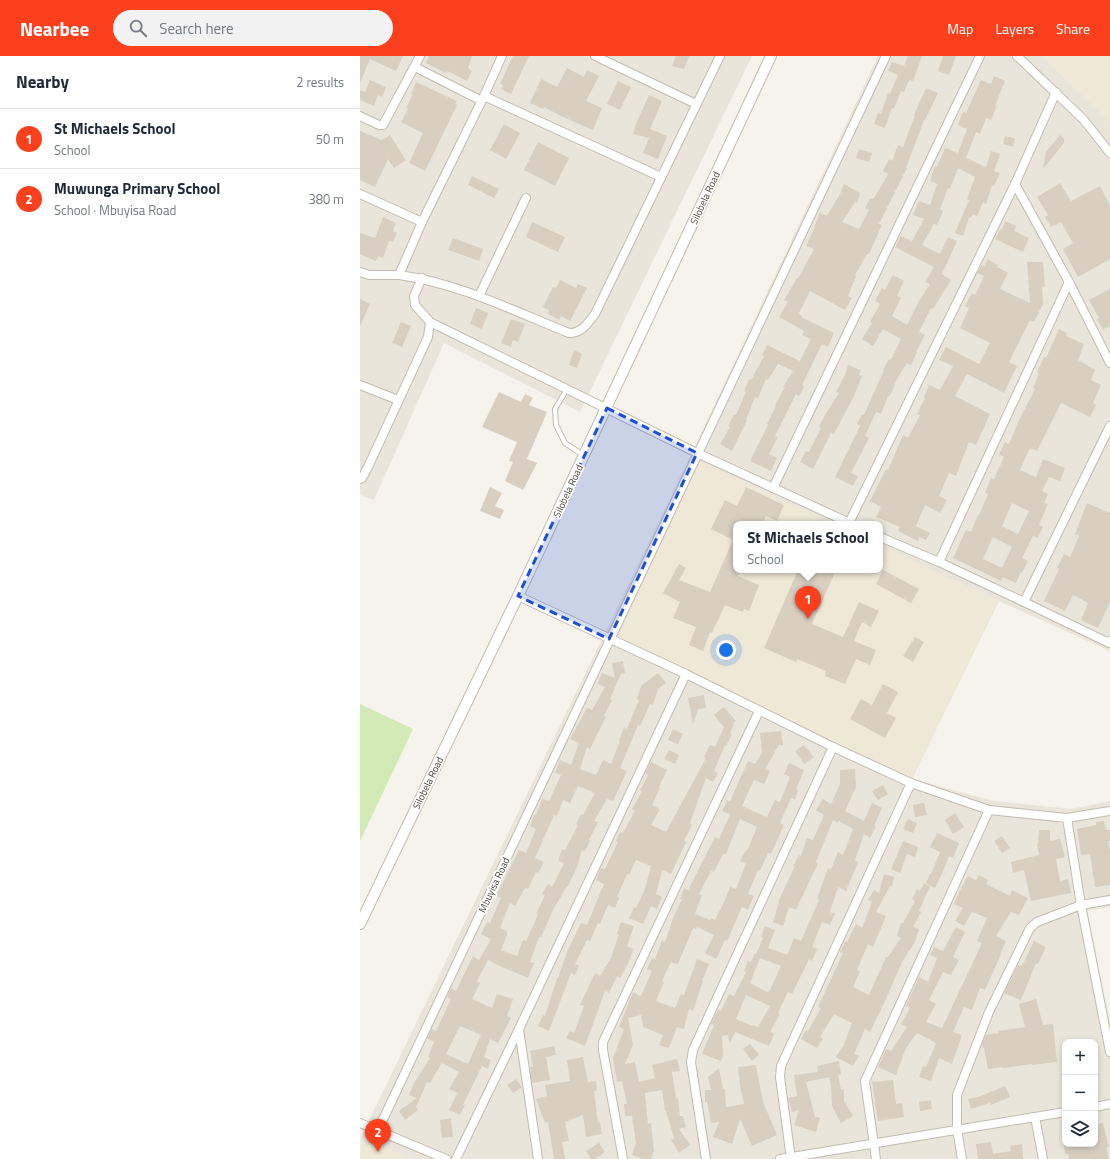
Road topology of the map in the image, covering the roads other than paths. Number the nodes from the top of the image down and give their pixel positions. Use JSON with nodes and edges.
{"nodes":[{"id":1,"x":420,"y":56,"type":"edge"},
{"id":2,"x":502,"y":56,"type":"edge"},
{"id":3,"x":595,"y":56,"type":"edge"},
{"id":4,"x":720,"y":56,"type":"edge"},
{"id":5,"x":771,"y":56,"type":"edge"},
{"id":6,"x":886,"y":56,"type":"edge"},
{"id":7,"x":980,"y":56,"type":"edge"},
{"id":8,"x":1017,"y":56,"type":"edge"},
{"id":9,"x":414,"y":68,"type":"junction"},
{"id":10,"x":1056,"y":92,"type":"junction"},
{"id":11,"x":483,"y":98,"type":"junction"},
{"id":12,"x":696,"y":104,"type":"junction"},
{"id":13,"x":360,"y":116,"type":"edge"},
{"id":14,"x":1110,"y":153,"type":"edge"},
{"id":15,"x":661,"y":177,"type":"junction"},
{"id":16,"x":1015,"y":184,"type":"junction"},
{"id":17,"x":360,"y":194,"type":"edge"},
{"id":18,"x":526,"y":198,"type":"dead end"},
{"id":19,"x":422,"y":222,"type":"junction"},
{"id":20,"x":360,"y":272,"type":"edge"},
{"id":21,"x":399,"y":275,"type":"junction"},
{"id":22,"x":422,"y":278,"type":"junction"},
{"id":23,"x":1069,"y":282,"type":"junction"},
{"id":24,"x":478,"y":296,"type":"junction"},
{"id":25,"x":430,"y":322,"type":"junction"},
{"id":26,"x":1110,"y":363,"type":"edge"},
{"id":27,"x":360,"y":385,"type":"edge"},
{"id":28,"x":567,"y":388,"type":"junction"},
{"id":29,"x":398,"y":400,"type":"junction"},
{"id":30,"x":606,"y":408,"type":"junction"},
{"id":31,"x":1110,"y":426,"type":"edge"},
{"id":32,"x":698,"y":453,"type":"junction"},
{"id":33,"x":584,"y":456,"type":"junction"},
{"id":34,"x":360,"y":479,"type":"edge"},
{"id":35,"x":773,"y":488,"type":"junction"},
{"id":36,"x":847,"y":521,"type":"edge"},
{"id":37,"x":852,"y":521,"type":"edge"},
{"id":38,"x":883,"y":538,"type":"edge"},
{"id":39,"x":939,"y":562,"type":"junction"},
{"id":40,"x":518,"y":596,"type":"junction"},
{"id":41,"x":1024,"y":602,"type":"junction"},
{"id":42,"x":610,"y":639,"type":"junction"},
{"id":43,"x":1110,"y":643,"type":"edge"},
{"id":44,"x":686,"y":674,"type":"junction"},
{"id":45,"x":759,"y":711,"type":"junction"},
{"id":46,"x":833,"y":747,"type":"junction"},
{"id":47,"x":911,"y":784,"type":"junction"},
{"id":48,"x":989,"y":810,"type":"junction"},
{"id":49,"x":1110,"y":811,"type":"edge"},
{"id":50,"x":1067,"y":818,"type":"junction"},
{"id":51,"x":1110,"y":900,"type":"edge"},
{"id":52,"x":1081,"y":905,"type":"junction"},
{"id":53,"x":360,"y":924,"type":"edge"},
{"id":54,"x":519,"y":1029,"type":"junction"},
{"id":55,"x":1110,"y":1052,"type":"edge"},
{"id":56,"x":1110,"y":1104,"type":"edge"},
{"id":57,"x":1098,"y":1106,"type":"edge"},
{"id":58,"x":1062,"y":1112,"type":"edge"},
{"id":59,"x":1035,"y":1117,"type":"junction"},
{"id":60,"x":360,"y":1123,"type":"edge"},
{"id":61,"x":378,"y":1130,"type":"junction"},
{"id":62,"x":957,"y":1130,"type":"junction"},
{"id":63,"x":873,"y":1144,"type":"junction"},
{"id":64,"x":791,"y":1158,"type":"edge"},
{"id":65,"x":446,"y":1159,"type":"edge"},
{"id":66,"x":456,"y":1159,"type":"edge"},
{"id":67,"x":538,"y":1159,"type":"edge"},
{"id":68,"x":622,"y":1159,"type":"edge"},
{"id":69,"x":706,"y":1159,"type":"edge"},
{"id":70,"x":780,"y":1159,"type":"edge"},
{"id":71,"x":876,"y":1159,"type":"edge"},
{"id":72,"x":962,"y":1159,"type":"edge"},
{"id":73,"x":1042,"y":1159,"type":"edge"}],
"edges":[{"from":1,"to":9,"type":"street"},
{"from":2,"to":11,"type":"street"},
{"from":3,"to":12,"type":"street"},
{"from":4,"to":12,"type":"street"},
{"from":5,"to":30,"type":"street","name":"Silobela Road"},
{"from":6,"to":32,"type":"street","name":"Mbuyisa Road"},
{"from":7,"to":35,"type":"street"},
{"from":8,"to":10,"type":"street"},
{"from":9,"to":11,"type":"street"},
{"from":9,"to":13,"type":"street"},
{"from":10,"to":14,"type":"street"},
{"from":10,"to":16,"type":"street"},
{"from":11,"to":15,"type":"street"},
{"from":11,"to":19,"type":"street"},
{"from":12,"to":15,"type":"street"},
{"from":15,"to":24,"type":"street"},
{"from":16,"to":23,"type":"street"},
{"from":16,"to":37,"type":"street"},
{"from":17,"to":19,"type":"street"},
{"from":18,"to":24,"type":"street"},
{"from":19,"to":21,"type":"street"},
{"from":20,"to":21,"type":"street"},
{"from":21,"to":22,"type":"street"},
{"from":22,"to":24,"type":"street"},
{"from":22,"to":25,"type":"street"},
{"from":23,"to":26,"type":"street"},
{"from":23,"to":39,"type":"street"},
{"from":25,"to":28,"type":"street"},
{"from":25,"to":29,"type":"street"},
{"from":27,"to":29,"type":"street"},
{"from":28,"to":30,"type":"street"},
{"from":28,"to":33,"type":"lane"},
{"from":29,"to":34,"type":"street"},
{"from":30,"to":32,"type":"street"},
{"from":30,"to":33,"type":"street","name":"Silobela Road"},
{"from":31,"to":41,"type":"street"},
{"from":32,"to":35,"type":"street"},
{"from":32,"to":42,"type":"street","name":"Mbuyisa Road"},
{"from":33,"to":40,"type":"street","name":"Silobela Road"},
{"from":35,"to":36,"type":"street"},
{"from":38,"to":39,"type":"street"},
{"from":39,"to":41,"type":"street"},
{"from":40,"to":42,"type":"street"},
{"from":40,"to":53,"type":"street","name":"Silobela Road"},
{"from":41,"to":43,"type":"street"},
{"from":42,"to":44,"type":"street"},
{"from":42,"to":61,"type":"street","name":"Mbuyisa Road"},
{"from":44,"to":45,"type":"street"},
{"from":44,"to":54,"type":"street"},
{"from":45,"to":46,"type":"street"},
{"from":45,"to":68,"type":"street"},
{"from":46,"to":47,"type":"street"},
{"from":46,"to":69,"type":"street"},
{"from":47,"to":48,"type":"street"},
{"from":47,"to":64,"type":"street"},
{"from":48,"to":50,"type":"street"},
{"from":48,"to":63,"type":"street"},
{"from":49,"to":50,"type":"street"},
{"from":50,"to":52,"type":"street"},
{"from":51,"to":52,"type":"street"},
{"from":52,"to":55,"type":"street"},
{"from":52,"to":62,"type":"street"},
{"from":54,"to":66,"type":"street"},
{"from":54,"to":67,"type":"street"},
{"from":56,"to":57,"type":"street"},
{"from":58,"to":59,"type":"street"},
{"from":59,"to":62,"type":"street"},
{"from":59,"to":73,"type":"street"},
{"from":60,"to":61,"type":"street"},
{"from":61,"to":65,"type":"street"},
{"from":62,"to":63,"type":"street"},
{"from":62,"to":72,"type":"street"},
{"from":63,"to":64,"type":"street"},
{"from":63,"to":71,"type":"street"},
{"from":64,"to":70,"type":"street"}]}
